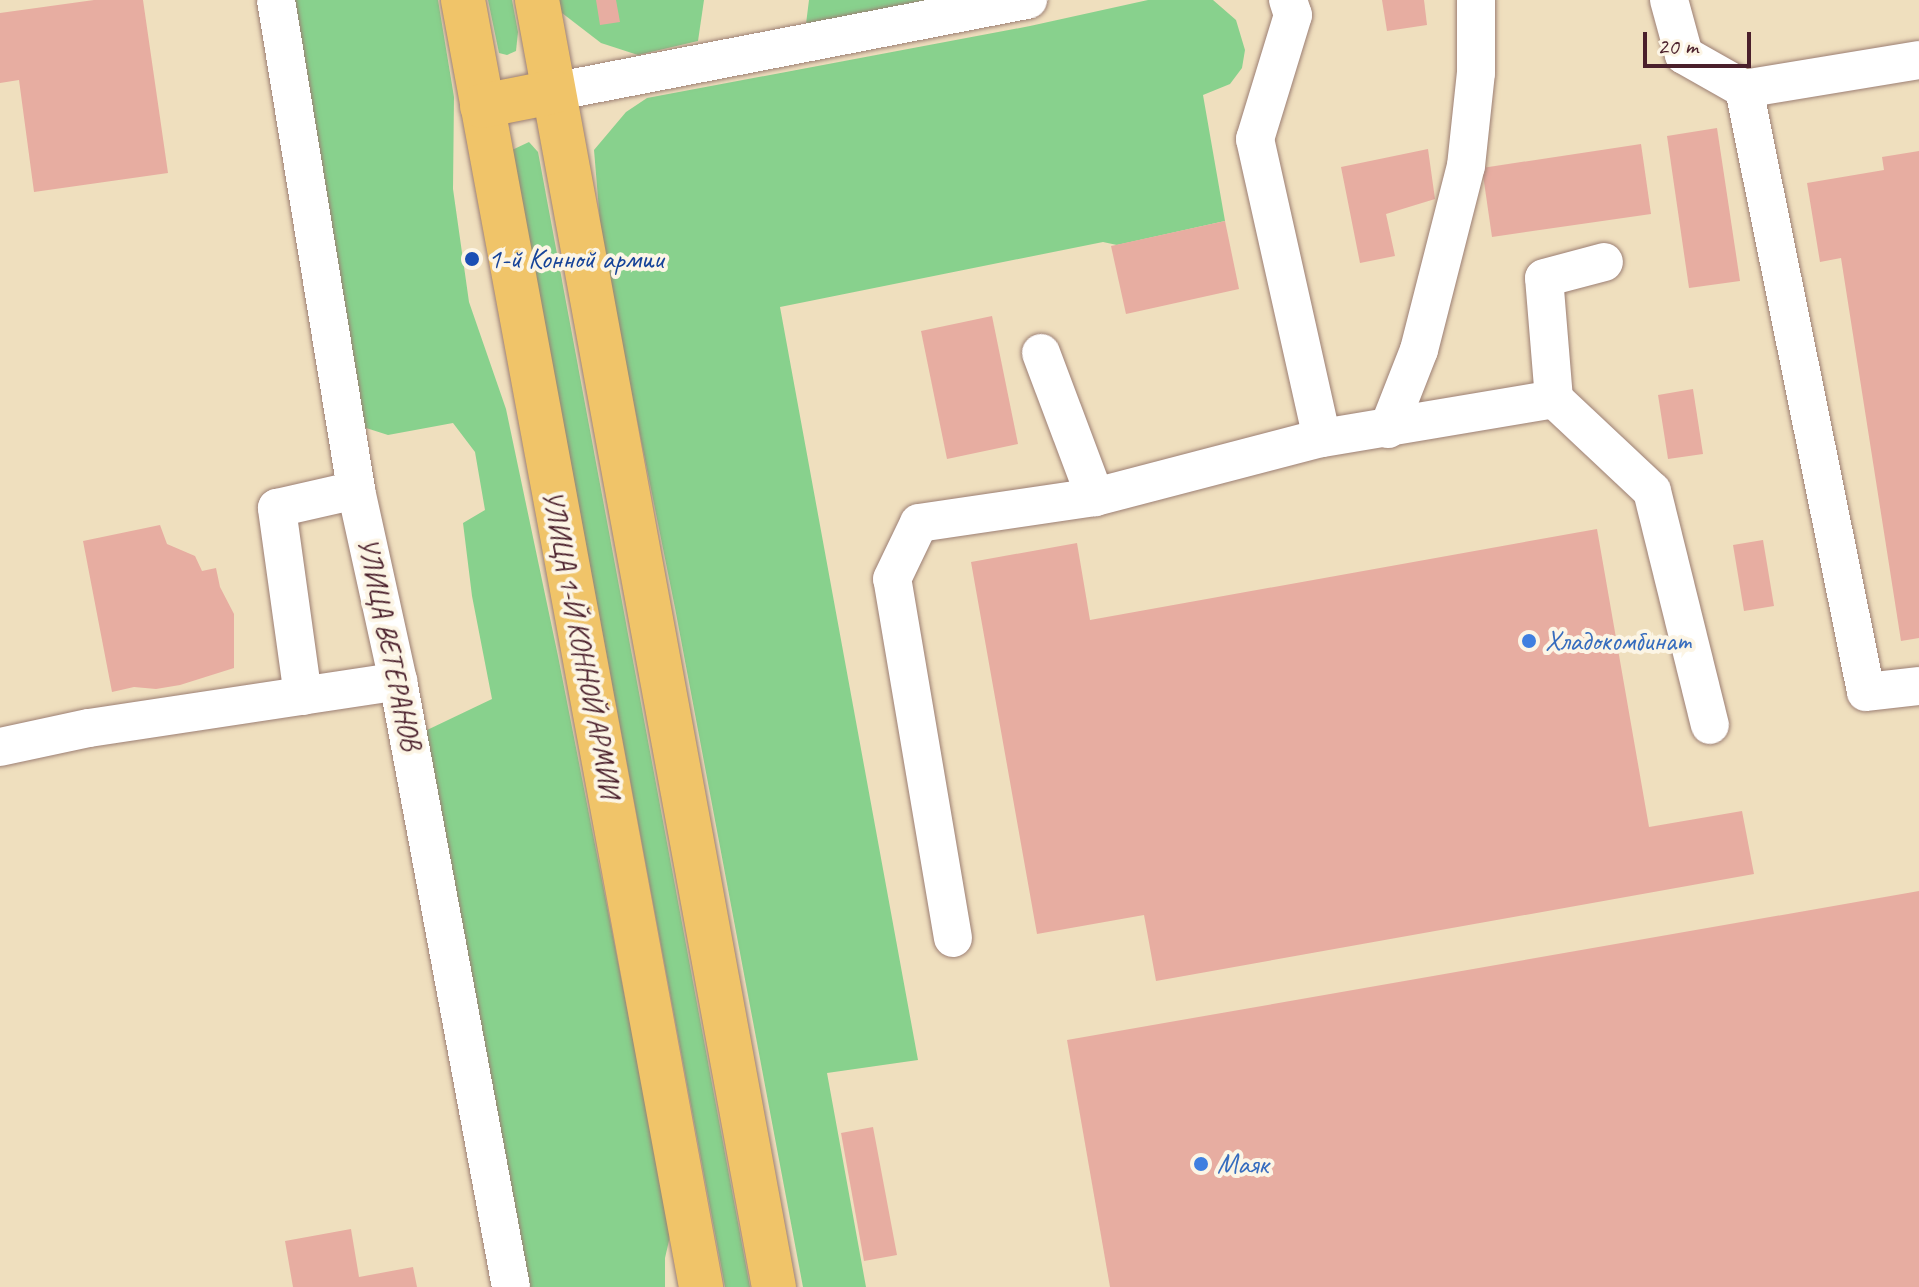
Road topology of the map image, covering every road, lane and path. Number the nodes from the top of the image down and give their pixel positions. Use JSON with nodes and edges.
{"nodes":[{"id":1,"x":276,"y":0,"type":"edge"},
{"id":2,"x":463,"y":0,"type":"edge"},
{"id":3,"x":537,"y":0,"type":"edge"},
{"id":4,"x":1028,"y":0,"type":"edge"},
{"id":5,"x":1288,"y":0,"type":"edge"},
{"id":6,"x":1476,"y":0,"type":"edge"},
{"id":7,"x":1669,"y":0,"type":"edge"},
{"id":8,"x":1919,"y":60,"type":"edge"},
{"id":9,"x":1744,"y":89,"type":"junction"},
{"id":10,"x":553,"y":92,"type":"junction"},
{"id":11,"x":482,"y":106,"type":"junction"},
{"id":12,"x":1604,"y":262,"type":"dead end"},
{"id":13,"x":1041,"y":353,"type":"dead end"},
{"id":14,"x":1554,"y":399,"type":"junction"},
{"id":15,"x":1388,"y":429,"type":"junction"},
{"id":16,"x":1322,"y":438,"type":"junction"},
{"id":17,"x":356,"y":490,"type":"junction"},
{"id":18,"x":1095,"y":497,"type":"junction"},
{"id":19,"x":398,"y":681,"type":"junction"},
{"id":20,"x":1919,"y":686,"type":"edge"},
{"id":21,"x":303,"y":696,"type":"junction"},
{"id":22,"x":1710,"y":725,"type":"dead end"},
{"id":23,"x":0,"y":747,"type":"edge"},
{"id":24,"x":953,"y":938,"type":"dead end"},
{"id":25,"x":511,"y":1287,"type":"edge"},
{"id":26,"x":701,"y":1287,"type":"edge"},
{"id":27,"x":774,"y":1287,"type":"edge"}],
"edges":[{"from":1,"to":17,"type":"lane","name":"УЛИЦА ВЕТЕРАНОВ"},
{"from":2,"to":11,"type":"main road","name":"УЛИЦА 1-Й КОННОЙ АРМИИ"},
{"from":3,"to":10,"type":"main road"},
{"from":4,"to":10,"type":"lane"},
{"from":5,"to":16,"type":"lane"},
{"from":6,"to":15,"type":"lane"},
{"from":7,"to":9,"type":"lane"},
{"from":8,"to":9,"type":"lane"},
{"from":9,"to":20,"type":"lane"},
{"from":10,"to":11,"type":"main road"},
{"from":10,"to":27,"type":"main road"},
{"from":11,"to":26,"type":"main road","name":"УЛИЦА 1-Й КОННОЙ АРМИИ"},
{"from":12,"to":14,"type":"lane"},
{"from":13,"to":18,"type":"lane"},
{"from":14,"to":15,"type":"lane"},
{"from":14,"to":22,"type":"lane"},
{"from":15,"to":16,"type":"lane"},
{"from":16,"to":18,"type":"lane"},
{"from":17,"to":19,"type":"lane","name":"УЛИЦА ВЕТЕРАНОВ"},
{"from":17,"to":21,"type":"lane"},
{"from":18,"to":24,"type":"lane"},
{"from":19,"to":21,"type":"lane"},
{"from":19,"to":25,"type":"lane","name":"УЛИЦА ВЕТЕРАНОВ"},
{"from":21,"to":23,"type":"lane"}]}
